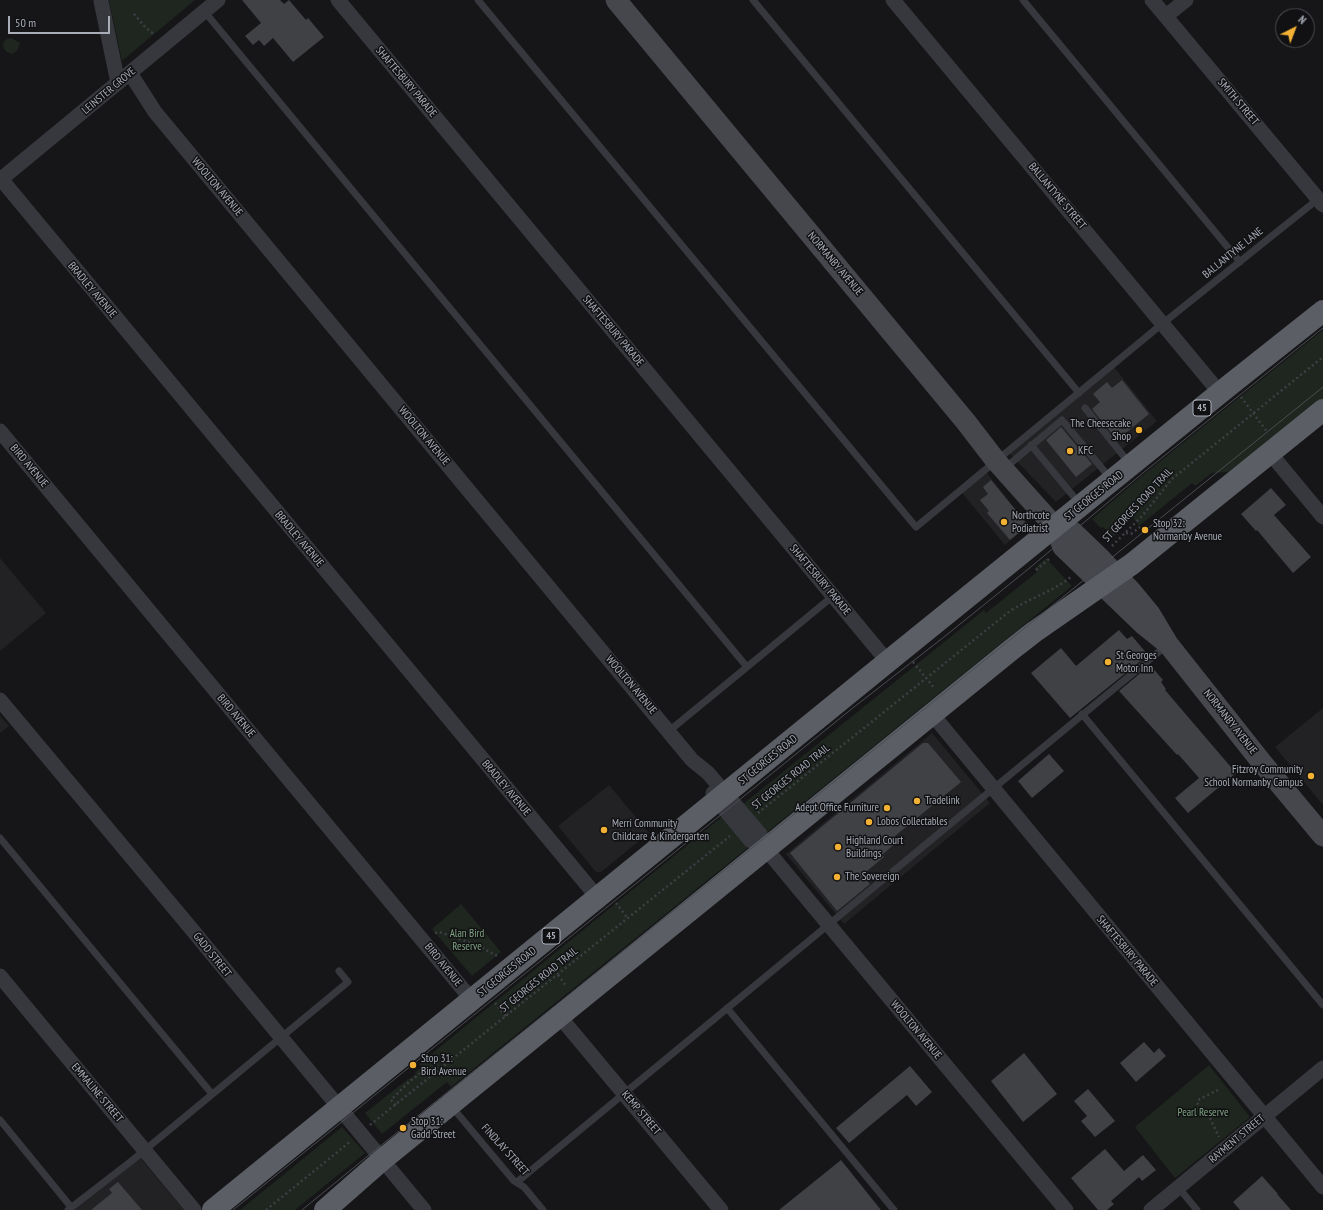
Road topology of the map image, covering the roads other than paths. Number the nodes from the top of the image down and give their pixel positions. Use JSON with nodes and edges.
{"nodes":[{"id":1,"x":101,"y":0,"type":"edge"},
{"id":2,"x":218,"y":0,"type":"edge"},
{"id":3,"x":478,"y":0,"type":"edge"},
{"id":4,"x":616,"y":0,"type":"edge"},
{"id":5,"x":753,"y":0,"type":"edge"},
{"id":6,"x":893,"y":0,"type":"edge"},
{"id":7,"x":1023,"y":0,"type":"edge"},
{"id":8,"x":1152,"y":0,"type":"edge"},
{"id":9,"x":1186,"y":0,"type":"edge"},
{"id":10,"x":343,"y":2,"type":"edge"},
{"id":11,"x":204,"y":12,"type":"junction"},
{"id":12,"x":1166,"y":16,"type":"junction"},
{"id":13,"x":123,"y":79,"type":"junction"},
{"id":14,"x":0,"y":180,"type":"edge"},
{"id":15,"x":1321,"y":202,"type":"edge"},
{"id":16,"x":1240,"y":262,"type":"junction"},
{"id":17,"x":1323,"y":312,"type":"edge"},
{"id":18,"x":1162,"y":324,"type":"junction"},
{"id":19,"x":1226,"y":388,"type":"junction"},
{"id":20,"x":1078,"y":393,"type":"junction"},
{"id":21,"x":1085,"y":408,"type":"dead end"},
{"id":22,"x":1323,"y":410,"type":"edge"},
{"id":23,"x":0,"y":431,"type":"edge"},
{"id":24,"x":1031,"y":445,"type":"junction"},
{"id":25,"x":1275,"y":449,"type":"junction"},
{"id":26,"x":999,"y":465,"type":"junction"},
{"id":27,"x":1131,"y":466,"type":"junction"},
{"id":28,"x":1112,"y":481,"type":"junction"},
{"id":29,"x":1081,"y":505,"type":"junction"},
{"id":30,"x":1323,"y":517,"type":"edge"},
{"id":31,"x":1055,"y":527,"type":"junction"},
{"id":32,"x":1110,"y":580,"type":"junction"},
{"id":33,"x":833,"y":596,"type":"junction"},
{"id":34,"x":1168,"y":644,"type":"junction"},
{"id":35,"x":895,"y":656,"type":"junction"},
{"id":36,"x":747,"y":667,"type":"junction"},
{"id":37,"x":0,"y":700,"type":"edge"},
{"id":38,"x":939,"y":708,"type":"junction"},
{"id":39,"x":1082,"y":714,"type":"junction"},
{"id":40,"x":669,"y":731,"type":"junction"},
{"id":41,"x":992,"y":788,"type":"junction"},
{"id":42,"x":722,"y":797,"type":"junction"},
{"id":43,"x":1323,"y":836,"type":"edge"},
{"id":44,"x":0,"y":838,"type":"edge"},
{"id":45,"x":766,"y":849,"type":"junction"},
{"id":46,"x":598,"y":898,"type":"junction"},
{"id":47,"x":829,"y":925,"type":"junction"},
{"id":48,"x":339,"y":971,"type":"dead end"},
{"id":49,"x":0,"y":976,"type":"edge"},
{"id":50,"x":472,"y":1000,"type":"junction"},
{"id":51,"x":1323,"y":1005,"type":"edge"},
{"id":52,"x":727,"y":1008,"type":"junction"},
{"id":53,"x":560,"y":1016,"type":"junction"},
{"id":54,"x":281,"y":1038,"type":"junction"},
{"id":55,"x":1323,"y":1068,"type":"edge"},
{"id":56,"x":212,"y":1094,"type":"junction"},
{"id":57,"x":625,"y":1094,"type":"junction"},
{"id":58,"x":450,"y":1105,"type":"junction"},
{"id":59,"x":340,"y":1108,"type":"junction"},
{"id":60,"x":1265,"y":1116,"type":"junction"},
{"id":61,"x":0,"y":1120,"type":"edge"},
{"id":62,"x":144,"y":1150,"type":"junction"},
{"id":63,"x":382,"y":1160,"type":"junction"},
{"id":64,"x":517,"y":1182,"type":"junction"},
{"id":65,"x":1178,"y":1187,"type":"junction"},
{"id":66,"x":1323,"y":1187,"type":"edge"},
{"id":67,"x":70,"y":1209,"type":"edge"},
{"id":68,"x":194,"y":1210,"type":"edge"},
{"id":69,"x":214,"y":1210,"type":"edge"},
{"id":70,"x":325,"y":1210,"type":"edge"},
{"id":71,"x":424,"y":1210,"type":"edge"},
{"id":72,"x":543,"y":1210,"type":"edge"},
{"id":73,"x":721,"y":1210,"type":"edge"},
{"id":74,"x":894,"y":1210,"type":"edge"},
{"id":75,"x":1066,"y":1210,"type":"edge"},
{"id":76,"x":1151,"y":1210,"type":"edge"},
{"id":77,"x":1197,"y":1210,"type":"edge"}],
"edges":[{"from":1,"to":13,"type":"street"},
{"from":2,"to":11,"type":"street","name":"LEINSTER GROVE"},
{"from":3,"to":26,"type":"lane"},
{"from":4,"to":26,"type":"main road","name":"NORMANBY AVENUE"},
{"from":5,"to":20,"type":"lane"},
{"from":6,"to":18,"type":"street","name":"BALLANTYNE STREET"},
{"from":7,"to":16,"type":"lane"},
{"from":8,"to":12,"type":"street","name":"SMITH STREET"},
{"from":9,"to":12,"type":"street"},
{"from":10,"to":33,"type":"street","name":"SHAFTESBURY PARADE"},
{"from":11,"to":13,"type":"street","name":"LEINSTER GROVE"},
{"from":11,"to":36,"type":"lane"},
{"from":12,"to":15,"type":"street","name":"SMITH STREET"},
{"from":13,"to":14,"type":"street","name":"LEINSTER GROVE"},
{"from":13,"to":40,"type":"street","name":"WOOLTON AVENUE"},
{"from":14,"to":46,"type":"street","name":"BRADLEY AVENUE"},
{"from":15,"to":16,"type":"lane","name":"BALLANTYNE LANE"},
{"from":16,"to":18,"type":"lane","name":"BALLANTYNE LANE"},
{"from":17,"to":19,"type":"highway","name":"ST GEORGES ROAD","number":"45"},
{"from":18,"to":19,"type":"street","name":"BALLANTYNE STREET"},
{"from":18,"to":20,"type":"lane","name":"BALLANTYNE LANE"},
{"from":19,"to":27,"type":"highway","name":"ST GEORGES ROAD","number":"45"},
{"from":20,"to":26,"type":"lane","name":"BALLANTYNE LANE"},
{"from":21,"to":27,"type":"lane"},
{"from":22,"to":25,"type":"highway"},
{"from":23,"to":50,"type":"street","name":"BIRD AVENUE"},
{"from":24,"to":26,"type":"lane"},
{"from":24,"to":28,"type":"lane"},
{"from":24,"to":29,"type":"lane"},
{"from":25,"to":30,"type":"street"},
{"from":25,"to":32,"type":"highway"},
{"from":26,"to":31,"type":"main road","name":"NORMANBY AVENUE"},
{"from":27,"to":28,"type":"highway","name":"ST GEORGES ROAD","number":"45"},
{"from":28,"to":29,"type":"highway","name":"ST GEORGES ROAD","number":"45"},
{"from":29,"to":31,"type":"highway","name":"ST GEORGES ROAD","number":"45"},
{"from":31,"to":32,"type":"main road","name":"NORMANBY AVENUE"},
{"from":31,"to":35,"type":"highway","name":"ST GEORGES ROAD","number":"45"},
{"from":32,"to":34,"type":"main road","name":"NORMANBY AVENUE"},
{"from":32,"to":38,"type":"highway"},
{"from":33,"to":35,"type":"street","name":"SHAFTESBURY PARADE"},
{"from":33,"to":36,"type":"lane"},
{"from":34,"to":39,"type":"lane"},
{"from":34,"to":43,"type":"main road","name":"NORMANBY AVENUE"},
{"from":35,"to":42,"type":"highway","name":"ST GEORGES ROAD","number":"45"},
{"from":36,"to":40,"type":"lane"},
{"from":37,"to":54,"type":"street","name":"GADD STREET"},
{"from":38,"to":41,"type":"street","name":"SHAFTESBURY PARADE"},
{"from":38,"to":45,"type":"highway"},
{"from":39,"to":41,"type":"lane"},
{"from":39,"to":51,"type":"lane"},
{"from":40,"to":42,"type":"street","name":"WOOLTON AVENUE"},
{"from":41,"to":47,"type":"lane"},
{"from":41,"to":60,"type":"street","name":"SHAFTESBURY PARADE"},
{"from":42,"to":45,"type":"street","name":"WOOLTON AVENUE"},
{"from":42,"to":46,"type":"highway","name":"ST GEORGES ROAD","number":"45"},
{"from":44,"to":56,"type":"lane"},
{"from":45,"to":47,"type":"street","name":"WOOLTON AVENUE"},
{"from":45,"to":53,"type":"highway"},
{"from":46,"to":50,"type":"highway","name":"ST GEORGES ROAD","number":"45"},
{"from":47,"to":52,"type":"lane"},
{"from":47,"to":75,"type":"street","name":"WOOLTON AVENUE"},
{"from":48,"to":54,"type":"lane"},
{"from":49,"to":62,"type":"street","name":"EMMALINE STREET"},
{"from":50,"to":59,"type":"highway","name":"ST GEORGES ROAD","number":"45"},
{"from":52,"to":57,"type":"lane"},
{"from":52,"to":74,"type":"lane"},
{"from":53,"to":57,"type":"street","name":"KEMP STREET"},
{"from":53,"to":58,"type":"highway"},
{"from":54,"to":56,"type":"lane"},
{"from":54,"to":59,"type":"street","name":"GADD STREET"},
{"from":55,"to":60,"type":"street","name":"RAYMENT STREET"},
{"from":56,"to":62,"type":"lane"},
{"from":57,"to":64,"type":"lane"},
{"from":57,"to":73,"type":"street","name":"KEMP STREET"},
{"from":58,"to":63,"type":"highway"},
{"from":58,"to":64,"type":"lane","name":"FINDLAY STREET"},
{"from":59,"to":63,"type":"street","name":"GADD STREET"},
{"from":59,"to":69,"type":"highway","name":"ST GEORGES ROAD","number":"45"},
{"from":60,"to":65,"type":"street","name":"RAYMENT STREET"},
{"from":60,"to":66,"type":"street","name":"SHAFTESBURY PARADE"},
{"from":61,"to":67,"type":"lane"},
{"from":62,"to":67,"type":"lane"},
{"from":62,"to":68,"type":"street","name":"EMMALINE STREET"},
{"from":63,"to":70,"type":"highway"},
{"from":63,"to":71,"type":"street","name":"GADD STREET"},
{"from":64,"to":72,"type":"lane","name":"FINDLAY STREET"},
{"from":65,"to":76,"type":"street","name":"RAYMENT STREET"},
{"from":65,"to":77,"type":"lane"}]}
